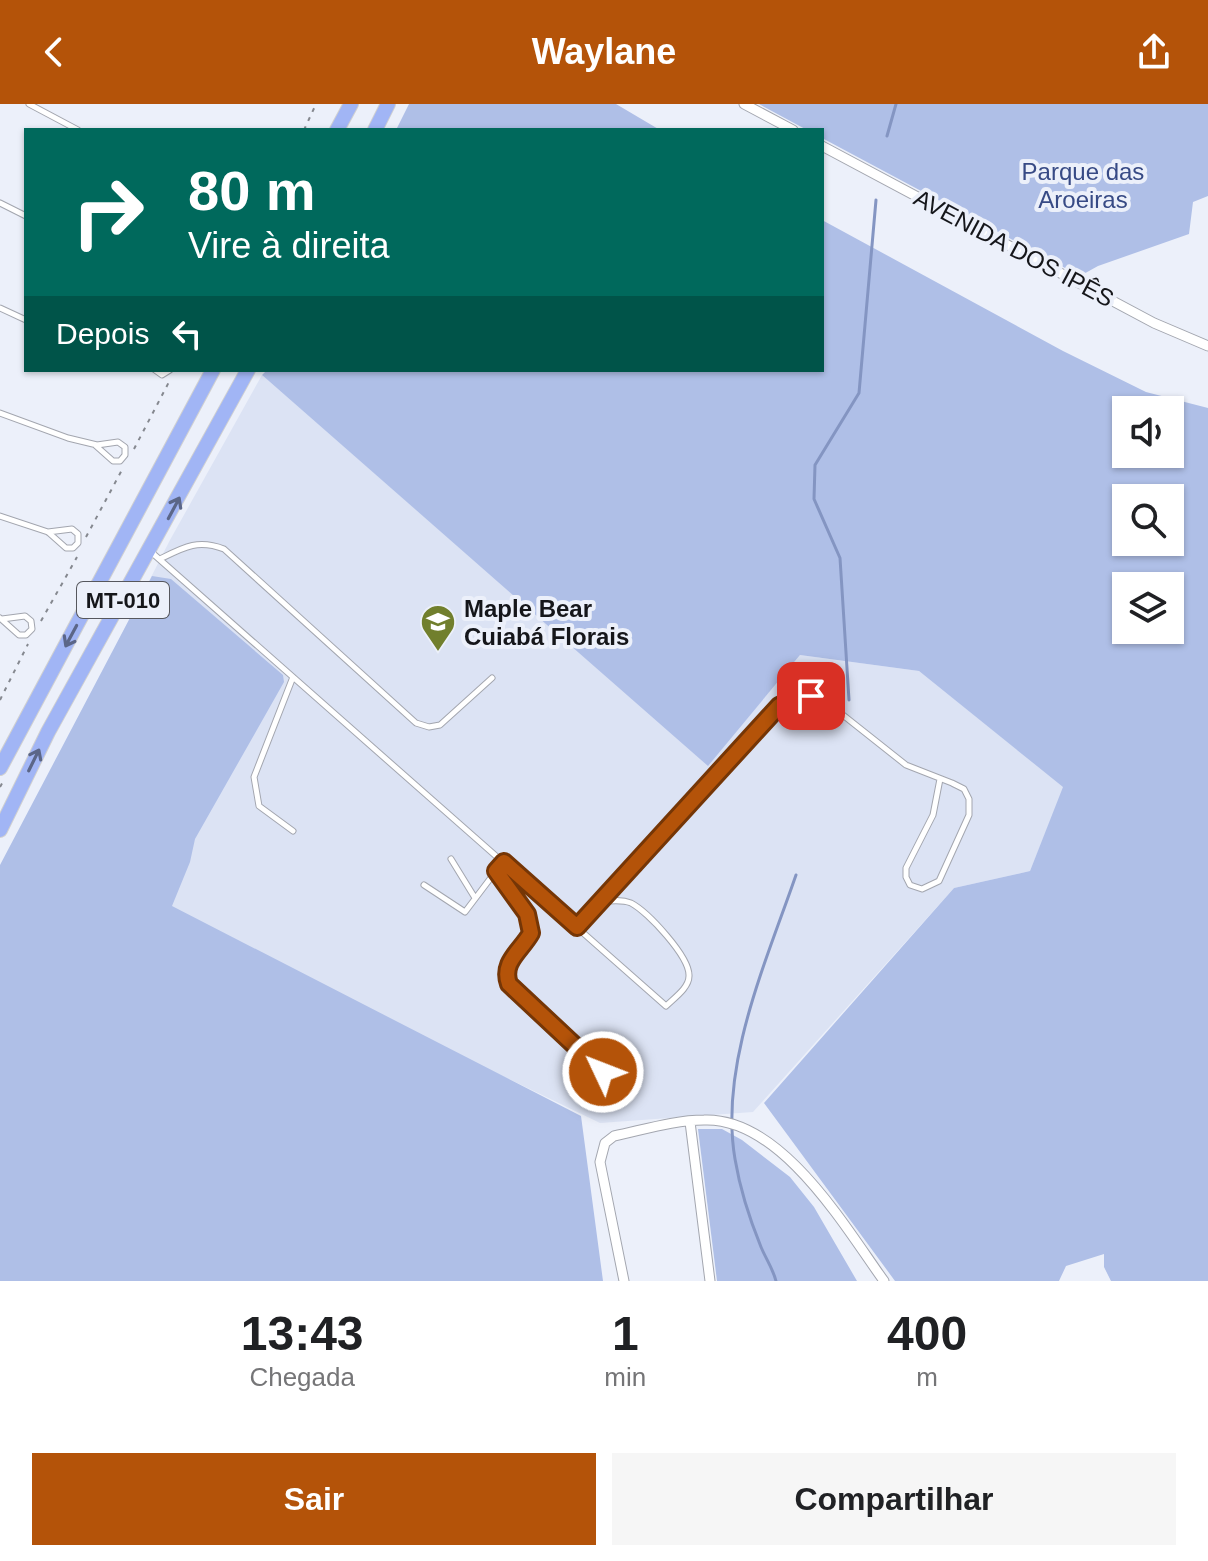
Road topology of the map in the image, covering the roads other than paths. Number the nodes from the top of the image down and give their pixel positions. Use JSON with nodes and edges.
{"nodes":[{"id":1,"x":29,"y":104,"type":"edge"},
{"id":2,"x":351,"y":104,"type":"edge"},
{"id":3,"x":388,"y":104,"type":"edge"},
{"id":4,"x":744,"y":104,"type":"edge"},
{"id":5,"x":74,"y":128,"type":"edge"},
{"id":6,"x":338,"y":128,"type":"edge"},
{"id":7,"x":376,"y":128,"type":"edge"},
{"id":8,"x":789,"y":128,"type":"edge"},
{"id":9,"x":824,"y":147,"type":"edge"},
{"id":10,"x":0,"y":203,"type":"edge"},
{"id":11,"x":24,"y":215,"type":"edge"},
{"id":12,"x":0,"y":308,"type":"edge"},
{"id":13,"x":24,"y":319,"type":"edge"},
{"id":14,"x":1208,"y":346,"type":"edge"},
{"id":15,"x":212,"y":372,"type":"edge"},
{"id":16,"x":247,"y":372,"type":"edge"},
{"id":17,"x":0,"y":413,"type":"edge"},
{"id":18,"x":95,"y":445,"type":"junction"},
{"id":19,"x":0,"y":516,"type":"edge"},
{"id":20,"x":48,"y":532,"type":"junction"},
{"id":21,"x":155,"y":555,"type":"junction"},
{"id":22,"x":1,"y":618,"type":"edge"},
{"id":23,"x":293,"y":677,"type":"junction"},
{"id":24,"x":492,"y":678,"type":"dead end"},
{"id":25,"x":0,"y":768,"type":"edge"},
{"id":26,"x":940,"y":779,"type":"junction"},
{"id":27,"x":0,"y":830,"type":"edge"},
{"id":28,"x":293,"y":831,"type":"dead end"},
{"id":29,"x":451,"y":859,"type":"dead end"},
{"id":30,"x":504,"y":862,"type":"junction"},
{"id":31,"x":496,"y":871,"type":"junction"},
{"id":32,"x":424,"y":885,"type":"dead end"},
{"id":33,"x":475,"y":898,"type":"junction"},
{"id":34,"x":599,"y":902,"type":"junction"},
{"id":35,"x":577,"y":927,"type":"junction"},
{"id":36,"x":603,"y":1072,"type":"dead end"},
{"id":37,"x":690,"y":1122,"type":"junction"},
{"id":38,"x":624,"y":1281,"type":"edge"},
{"id":39,"x":710,"y":1281,"type":"edge"},
{"id":40,"x":884,"y":1281,"type":"edge"}],
"edges":[{"from":1,"to":5,"type":"lane"},
{"from":2,"to":6,"type":"main road"},
{"from":3,"to":7,"type":"main road"},
{"from":4,"to":8,"type":"street"},
{"from":9,"to":14,"type":"street","name":"AVENIDA DOS IPÊS"},
{"from":10,"to":11,"type":"lane"},
{"from":12,"to":13,"type":"lane"},
{"from":15,"to":25,"type":"main road","number":"MT-010","one_way":true},
{"from":21,"to":16,"type":"main road","number":"MT-010","one_way":true},
{"from":17,"to":18,"type":"lane"},
{"from":18,"to":18,"type":"lane"},
{"from":19,"to":20,"type":"lane"},
{"from":20,"to":20,"type":"lane"},
{"from":21,"to":23,"type":"lane"},
{"from":21,"to":24,"type":"lane"},
{"from":27,"to":21,"type":"main road","number":"MT-010","one_way":true},
{"from":22,"to":22,"type":"lane"},
{"from":23,"to":28,"type":"lane"},
{"from":23,"to":30,"type":"lane"},
{"from":26,"to":26,"type":"lane"},
{"from":26,"to":34,"type":"lane"},
{"from":29,"to":33,"type":"lane"},
{"from":30,"to":31,"type":"lane"},
{"from":30,"to":35,"type":"lane"},
{"from":31,"to":33,"type":"lane"},
{"from":31,"to":36,"type":"lane"},
{"from":32,"to":33,"type":"lane"},
{"from":34,"to":35,"type":"lane"},
{"from":34,"to":35,"type":"lane"},
{"from":37,"to":38,"type":"street"},
{"from":37,"to":39,"type":"street"},
{"from":37,"to":40,"type":"street"}]}
